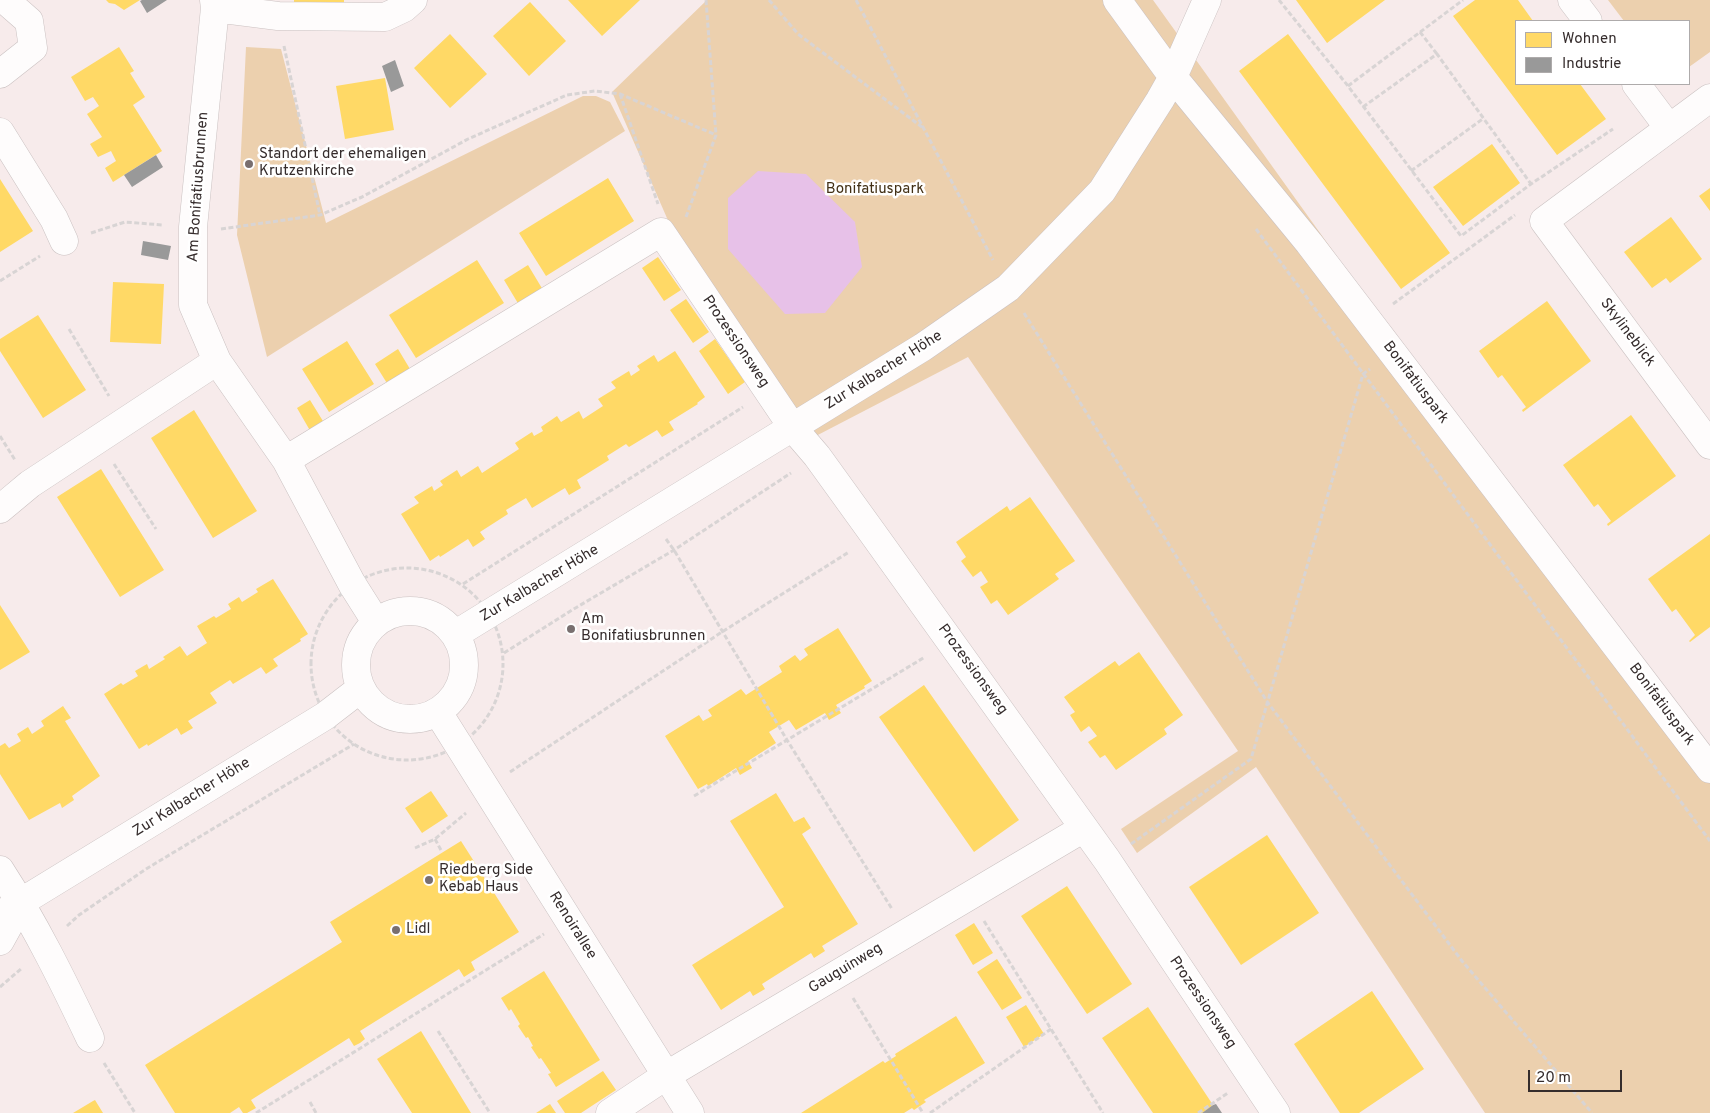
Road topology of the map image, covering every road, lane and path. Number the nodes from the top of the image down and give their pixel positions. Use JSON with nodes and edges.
{"nodes":[{"id":1,"x":5,"y":0,"type":"edge"},
{"id":2,"x":413,"y":0,"type":"edge"},
{"id":3,"x":706,"y":0,"type":"edge"},
{"id":4,"x":769,"y":0,"type":"edge"},
{"id":5,"x":856,"y":0,"type":"edge"},
{"id":6,"x":1117,"y":0,"type":"edge"},
{"id":7,"x":1207,"y":0,"type":"edge"},
{"id":8,"x":1279,"y":0,"type":"edge"},
{"id":9,"x":1463,"y":0,"type":"edge"},
{"id":10,"x":1572,"y":0,"type":"edge"},
{"id":11,"x":214,"y":4,"type":"edge"},
{"id":12,"x":278,"y":16,"type":"junction"},
{"id":13,"x":1587,"y":20,"type":"edge"},
{"id":14,"x":1420,"y":32,"type":"junction"},
{"id":15,"x":1436,"y":54,"type":"junction"},
{"id":16,"x":0,"y":74,"type":"edge"},
{"id":17,"x":1173,"y":76,"type":"junction"},
{"id":18,"x":1348,"y":86,"type":"junction"},
{"id":19,"x":620,"y":94,"type":"junction"},
{"id":20,"x":1644,"y":94,"type":"edge"},
{"id":21,"x":1710,"y":98,"type":"edge"},
{"id":22,"x":1363,"y":107,"type":"junction"},
{"id":23,"x":1484,"y":118,"type":"junction"},
{"id":24,"x":923,"y":128,"type":"junction"},
{"id":25,"x":1670,"y":128,"type":"junction"},
{"id":26,"x":0,"y":132,"type":"edge"},
{"id":27,"x":716,"y":135,"type":"junction"},
{"id":28,"x":1411,"y":171,"type":"junction"},
{"id":29,"x":1531,"y":184,"type":"junction"},
{"id":30,"x":320,"y":215,"type":"junction"},
{"id":31,"x":1504,"y":223,"type":"dead end"},
{"id":32,"x":193,"y":227,"type":"junction"},
{"id":33,"x":1254,"y":227,"type":"dead end"},
{"id":34,"x":64,"y":241,"type":"junction"},
{"id":35,"x":667,"y":241,"type":"junction"},
{"id":36,"x":0,"y":281,"type":"edge"},
{"id":37,"x":1008,"y":288,"type":"junction"},
{"id":38,"x":1396,"y":302,"type":"dead end"},
{"id":39,"x":69,"y":329,"type":"dead end"},
{"id":40,"x":217,"y":361,"type":"junction"},
{"id":41,"x":1376,"y":365,"type":"dead end"},
{"id":42,"x":1363,"y":374,"type":"junction"},
{"id":43,"x":768,"y":391,"type":"junction"},
{"id":44,"x":125,"y":422,"type":"junction"},
{"id":45,"x":793,"y":428,"type":"junction"},
{"id":46,"x":97,"y":438,"type":"junction"},
{"id":47,"x":1710,"y":445,"type":"edge"},
{"id":48,"x":817,"y":456,"type":"junction"},
{"id":49,"x":286,"y":460,"type":"junction"},
{"id":50,"x":0,"y":509,"type":"edge"},
{"id":51,"x":649,"y":517,"type":"junction"},
{"id":52,"x":156,"y":529,"type":"dead end"},
{"id":53,"x":874,"y":535,"type":"junction"},
{"id":54,"x":674,"y":550,"type":"junction"},
{"id":55,"x":352,"y":584,"type":"junction"},
{"id":56,"x":463,"y":584,"type":"junction"},
{"id":57,"x":490,"y":614,"type":"junction"},
{"id":58,"x":376,"y":622,"type":"junction"},
{"id":59,"x":722,"y":632,"type":"junction"},
{"id":60,"x":456,"y":634,"type":"junction"},
{"id":61,"x":951,"y":641,"type":"junction"},
{"id":62,"x":504,"y":653,"type":"junction"},
{"id":63,"x":360,"y":689,"type":"junction"},
{"id":64,"x":1268,"y":703,"type":"junction"},
{"id":65,"x":439,"y":714,"type":"junction"},
{"id":66,"x":326,"y":716,"type":"junction"},
{"id":67,"x":787,"y":740,"type":"junction"},
{"id":68,"x":354,"y":744,"type":"junction"},
{"id":69,"x":460,"y":747,"type":"junction"},
{"id":70,"x":1710,"y":769,"type":"edge"},
{"id":71,"x":486,"y":788,"type":"junction"},
{"id":72,"x":694,"y":796,"type":"dead end"},
{"id":73,"x":1084,"y":828,"type":"junction"},
{"id":74,"x":435,"y":839,"type":"junction"},
{"id":75,"x":1710,"y":841,"type":"edge"},
{"id":76,"x":415,"y":848,"type":"dead end"},
{"id":77,"x":442,"y":852,"type":"dead end"},
{"id":78,"x":1107,"y":860,"type":"junction"},
{"id":79,"x":0,"y":870,"type":"edge"},
{"id":80,"x":968,"y":895,"type":"junction"},
{"id":81,"x":11,"y":909,"type":"edge"},
{"id":82,"x":568,"y":920,"type":"junction"},
{"id":83,"x":907,"y":933,"type":"junction"},
{"id":84,"x":0,"y":941,"type":"edge"},
{"id":85,"x":45,"y":948,"type":"junction"},
{"id":86,"x":838,"y":973,"type":"junction"},
{"id":87,"x":0,"y":987,"type":"edge"},
{"id":88,"x":1051,"y":1029,"type":"junction"},
{"id":89,"x":438,"y":1032,"type":"dead end"},
{"id":90,"x":90,"y":1038,"type":"joint"},
{"id":91,"x":666,"y":1075,"type":"junction"},
{"id":92,"x":1252,"y":1077,"type":"junction"},
{"id":93,"x":310,"y":1102,"type":"dead end"},
{"id":94,"x":135,"y":1113,"type":"edge"},
{"id":95,"x":256,"y":1113,"type":"edge"},
{"id":96,"x":316,"y":1113,"type":"edge"},
{"id":97,"x":490,"y":1113,"type":"edge"},
{"id":98,"x":610,"y":1113,"type":"edge"},
{"id":99,"x":690,"y":1113,"type":"edge"},
{"id":100,"x":923,"y":1113,"type":"edge"},
{"id":101,"x":930,"y":1113,"type":"edge"},
{"id":102,"x":1103,"y":1113,"type":"edge"},
{"id":103,"x":1198,"y":1113,"type":"edge"},
{"id":104,"x":1276,"y":1113,"type":"edge"},
{"id":105,"x":1592,"y":1113,"type":"edge"}],
"edges":[{"from":1,"to":16,"type":"street"},
{"from":2,"to":12,"type":"street","name":"Am Bonifatiusbrunnen"},
{"from":3,"to":27,"type":"path"},
{"from":4,"to":24,"type":"path"},
{"from":5,"to":24,"type":"path"},
{"from":6,"to":17,"type":"street","name":"Bonifatiuspark"},
{"from":7,"to":17,"type":"street","name":"Zur Kalbacher Höhe"},
{"from":8,"to":18,"type":"path"},
{"from":9,"to":14,"type":"path"},
{"from":10,"to":13,"type":"street"},
{"from":11,"to":12,"type":"street","name":"Am Bonifatiusbrunnen"},
{"from":11,"to":32,"type":"street","name":"Am Bonifatiusbrunnen"},
{"from":12,"to":30,"type":"path"},
{"from":14,"to":15,"type":"path"},
{"from":14,"to":18,"type":"path"},
{"from":15,"to":22,"type":"path"},
{"from":15,"to":23,"type":"path"},
{"from":17,"to":37,"type":"street","name":"Zur Kalbacher Höhe"},
{"from":17,"to":70,"type":"street","name":"Bonifatiuspark"},
{"from":18,"to":22,"type":"path"},
{"from":19,"to":27,"type":"path"},
{"from":19,"to":30,"type":"path"},
{"from":19,"to":35,"type":"path"},
{"from":20,"to":25,"type":"street"},
{"from":20,"to":29,"type":"path"},
{"from":21,"to":25,"type":"street"},
{"from":22,"to":28,"type":"path"},
{"from":23,"to":28,"type":"path"},
{"from":23,"to":29,"type":"path"},
{"from":24,"to":37,"type":"path"},
{"from":25,"to":47,"type":"street","name":"Skylineblick"},
{"from":26,"to":34,"type":"street"},
{"from":27,"to":35,"type":"path"},
{"from":28,"to":29,"type":"path"},
{"from":30,"to":32,"type":"path"},
{"from":31,"to":38,"type":"path"},
{"from":32,"to":34,"type":"path"},
{"from":32,"to":40,"type":"street","name":"Am Bonifatiusbrunnen"},
{"from":33,"to":42,"type":"path"},
{"from":34,"to":36,"type":"path"},
{"from":35,"to":43,"type":"street","name":"Prozessionsweg"},
{"from":35,"to":49,"type":"street"},
{"from":37,"to":45,"type":"street","name":"Zur Kalbacher Höhe"},
{"from":37,"to":64,"type":"path"},
{"from":39,"to":44,"type":"path"},
{"from":40,"to":44,"type":"street"},
{"from":40,"to":49,"type":"street","name":"Am Bonifatiusbrunnen"},
{"from":41,"to":42,"type":"path"},
{"from":42,"to":64,"type":"path"},
{"from":42,"to":75,"type":"path"},
{"from":43,"to":45,"type":"street","name":"Prozessionsweg"},
{"from":43,"to":56,"type":"path"},
{"from":44,"to":46,"type":"street"},
{"from":45,"to":48,"type":"street","name":"Prozessionsweg"},
{"from":45,"to":51,"type":"street","name":"Zur Kalbacher Höhe"},
{"from":46,"to":50,"type":"street"},
{"from":46,"to":52,"type":"path"},
{"from":48,"to":53,"type":"street","name":"Prozessionsweg"},
{"from":48,"to":54,"type":"path"},
{"from":49,"to":55,"type":"street","name":"Am Bonifatiusbrunnen"},
{"from":51,"to":54,"type":"path"},
{"from":51,"to":57,"type":"street","name":"Zur Kalbacher Höhe"},
{"from":53,"to":59,"type":"path"},
{"from":53,"to":61,"type":"street","name":"Prozessionsweg"},
{"from":54,"to":59,"type":"path"},
{"from":54,"to":62,"type":"path"},
{"from":55,"to":56,"type":"path"},
{"from":55,"to":58,"type":"street","name":"Am Bonifatiusbrunnen"},
{"from":55,"to":66,"type":"path"},
{"from":56,"to":57,"type":"path"},
{"from":57,"to":60,"type":"street","name":"Zur Kalbacher Höhe"},
{"from":57,"to":62,"type":"path"},
{"from":58,"to":60,"type":"street"},
{"from":58,"to":63,"type":"street"},
{"from":59,"to":67,"type":"path"},
{"from":59,"to":71,"type":"path"},
{"from":60,"to":65,"type":"street"},
{"from":61,"to":67,"type":"path"},
{"from":61,"to":73,"type":"street","name":"Prozessionsweg"},
{"from":62,"to":69,"type":"path"},
{"from":63,"to":65,"type":"street"},
{"from":63,"to":66,"type":"street","name":"Zur Kalbacher Höhe"},
{"from":64,"to":78,"type":"path"},
{"from":64,"to":105,"type":"path"},
{"from":65,"to":69,"type":"street","name":"Renoirallee"},
{"from":66,"to":68,"type":"path"},
{"from":66,"to":81,"type":"street","name":"Zur Kalbacher Höhe"},
{"from":67,"to":72,"type":"path"},
{"from":67,"to":83,"type":"path"},
{"from":68,"to":69,"type":"path"},
{"from":68,"to":85,"type":"path"},
{"from":69,"to":71,"type":"street","name":"Renoirallee"},
{"from":71,"to":74,"type":"path"},
{"from":71,"to":82,"type":"street","name":"Renoirallee"},
{"from":73,"to":78,"type":"street","name":"Prozessionsweg"},
{"from":73,"to":80,"type":"street","name":"Gauguinweg"},
{"from":74,"to":76,"type":"path"},
{"from":74,"to":77,"type":"path"},
{"from":78,"to":92,"type":"street","name":"Prozessionsweg"},
{"from":79,"to":81,"type":"street"},
{"from":80,"to":83,"type":"street","name":"Gauguinweg"},
{"from":80,"to":88,"type":"path"},
{"from":81,"to":84,"type":"street","name":"Zur Kalbacher Höhe"},
{"from":81,"to":85,"type":"street"},
{"from":82,"to":91,"type":"street","name":"Renoirallee"},
{"from":82,"to":95,"type":"path"},
{"from":83,"to":86,"type":"street","name":"Gauguinweg"},
{"from":85,"to":87,"type":"path"},
{"from":85,"to":90,"type":"street"},
{"from":86,"to":91,"type":"street","name":"Gauguinweg"},
{"from":86,"to":100,"type":"path"},
{"from":88,"to":101,"type":"path"},
{"from":88,"to":102,"type":"path"},
{"from":89,"to":97,"type":"path"},
{"from":90,"to":94,"type":"path"},
{"from":91,"to":98,"type":"street","name":"Gauguinweg"},
{"from":91,"to":99,"type":"street","name":"Renoirallee"},
{"from":92,"to":103,"type":"path"},
{"from":92,"to":104,"type":"street","name":"Prozessionsweg"},
{"from":93,"to":96,"type":"path"}]}
